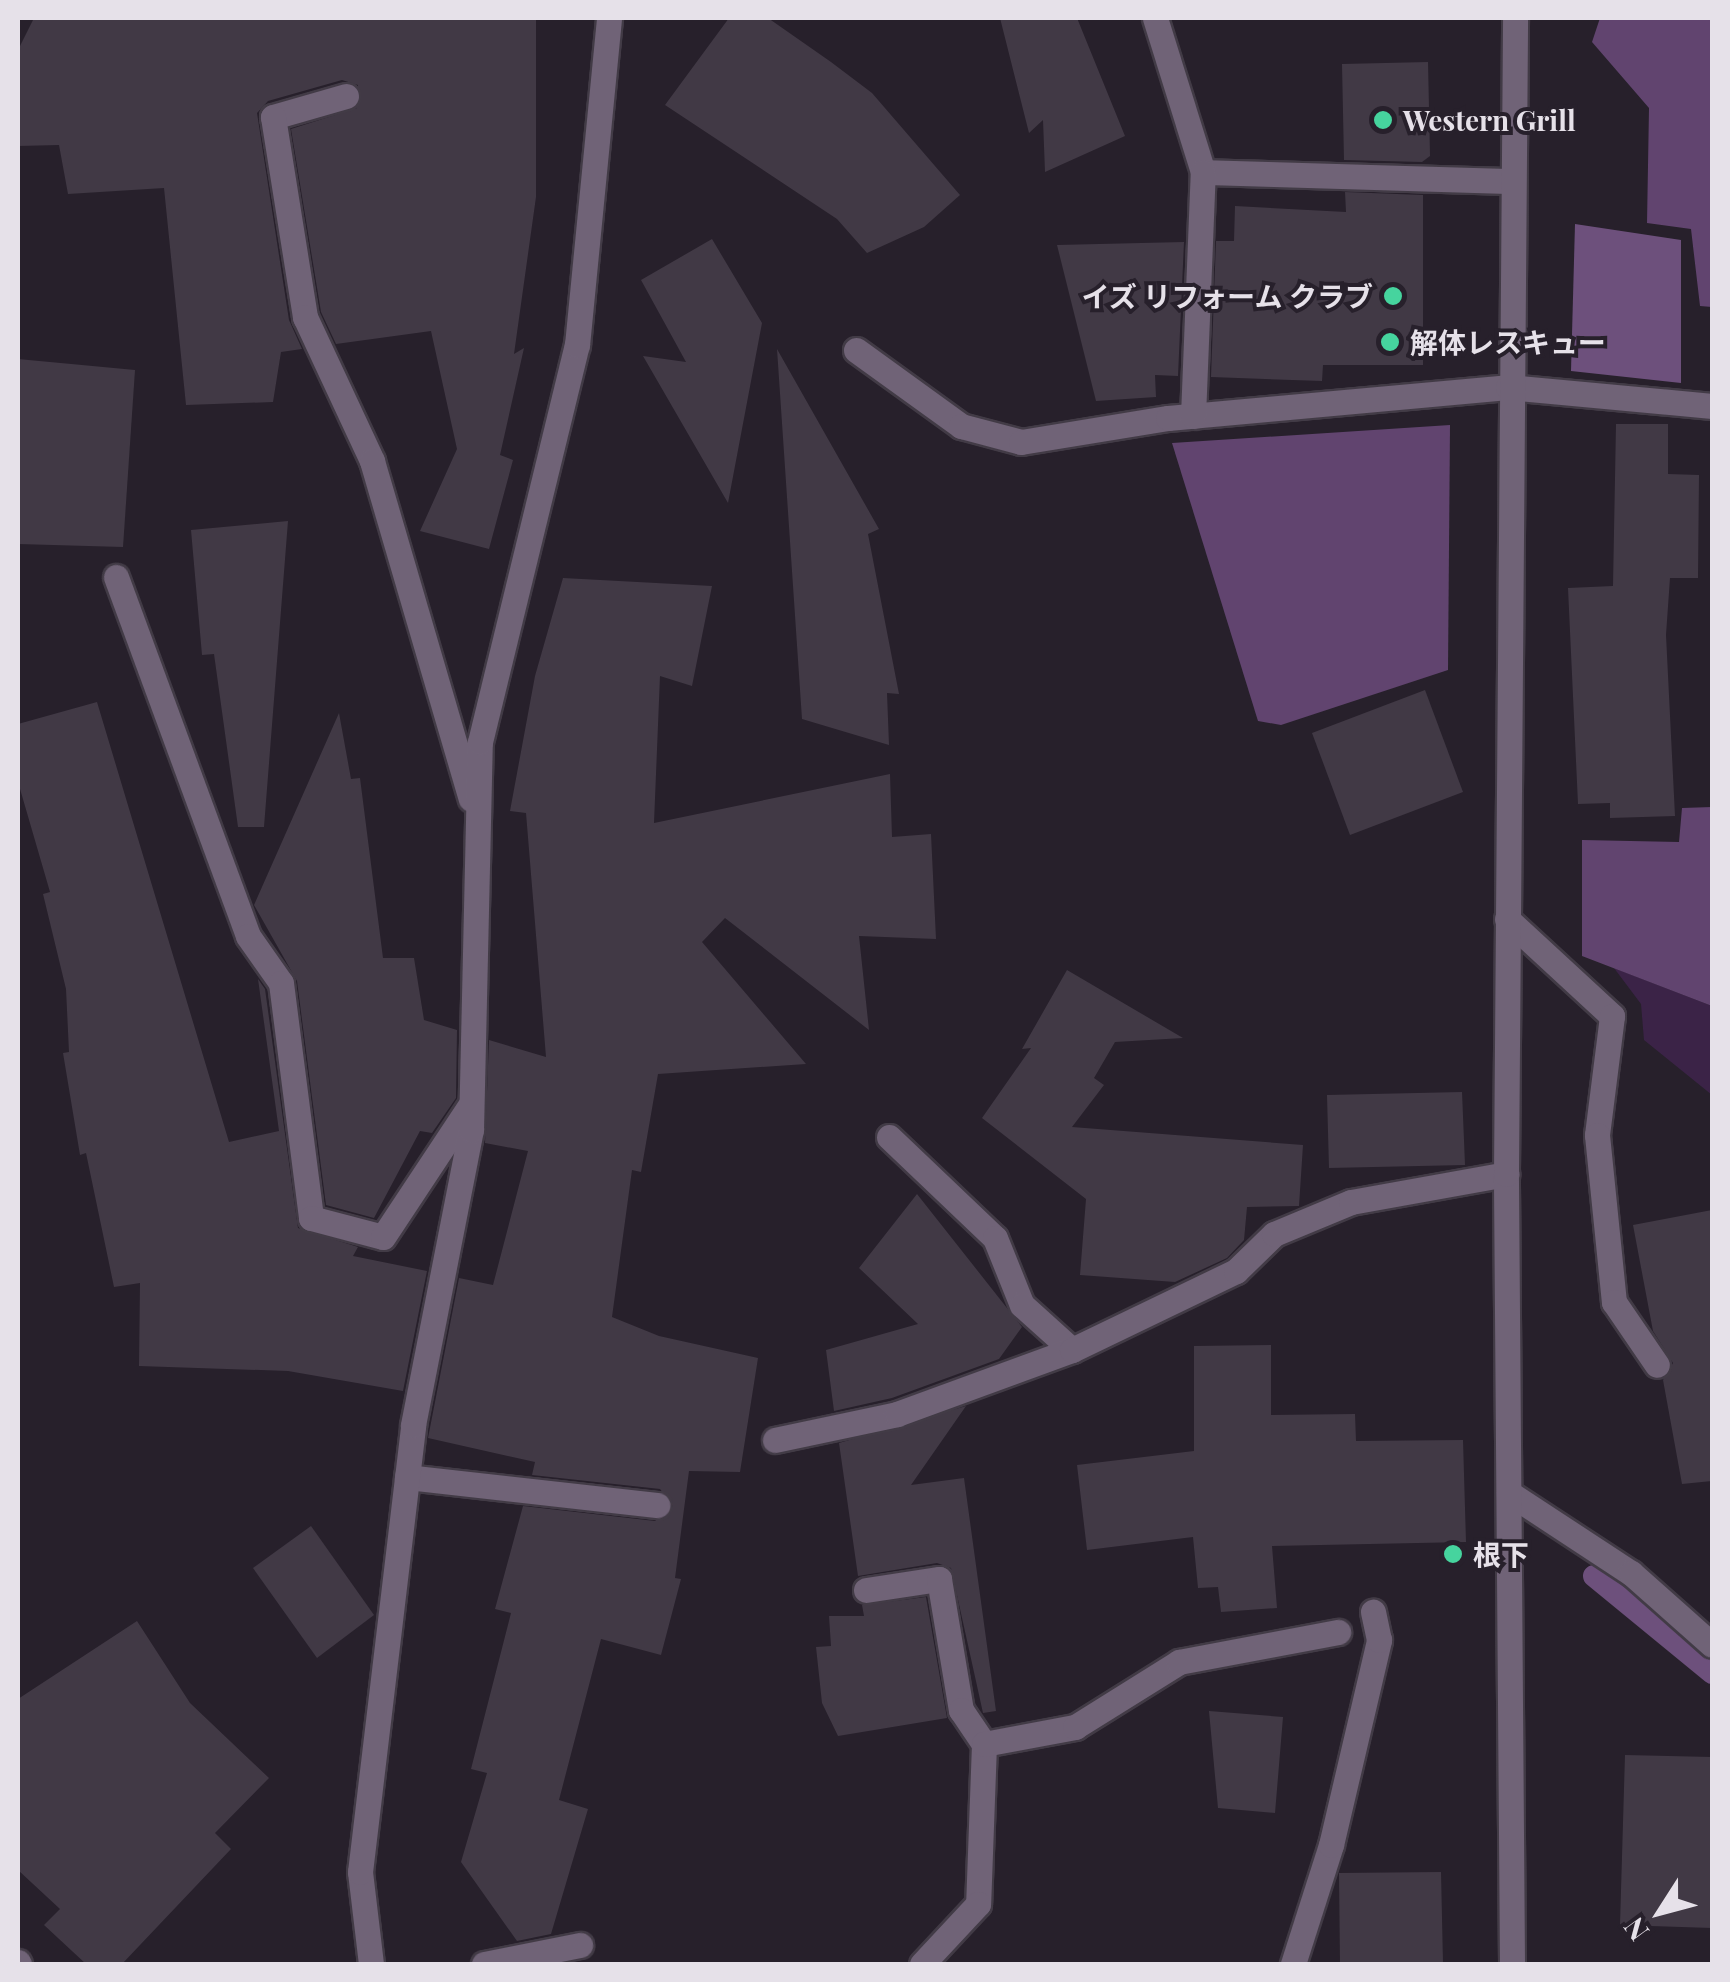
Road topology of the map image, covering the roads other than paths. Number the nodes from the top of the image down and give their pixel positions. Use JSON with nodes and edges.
{"nodes":[{"id":1,"x":609,"y":18,"type":"edge"},
{"id":2,"x":1154,"y":18,"type":"edge"},
{"id":3,"x":1515,"y":18,"type":"edge"},
{"id":4,"x":346,"y":96,"type":"dead end"},
{"id":5,"x":1203,"y":172,"type":"junction"},
{"id":6,"x":1512,"y":182,"type":"junction"},
{"id":7,"x":856,"y":350,"type":"dead end"},
{"id":8,"x":1508,"y":387,"type":"junction"},
{"id":9,"x":1712,"y":406,"type":"edge"},
{"id":10,"x":1193,"y":416,"type":"junction"},
{"id":11,"x":116,"y":578,"type":"dead end"},
{"id":12,"x":478,"y":823,"type":"junction"},
{"id":13,"x":1508,"y":919,"type":"junction"},
{"id":14,"x":472,"y":1103,"type":"junction"},
{"id":15,"x":890,"y":1136,"type":"dead end"},
{"id":16,"x":1506,"y":1174,"type":"junction"},
{"id":17,"x":1072,"y":1350,"type":"junction"},
{"id":18,"x":1657,"y":1365,"type":"dead end"},
{"id":19,"x":775,"y":1440,"type":"dead end"},
{"id":20,"x":407,"y":1477,"type":"junction"},
{"id":21,"x":1509,"y":1493,"type":"junction"},
{"id":22,"x":657,"y":1506,"type":"dead end"},
{"id":23,"x":866,"y":1590,"type":"dead end"},
{"id":24,"x":1373,"y":1612,"type":"dead end"},
{"id":25,"x":1338,"y":1632,"type":"dead end"},
{"id":26,"x":1712,"y":1645,"type":"edge"},
{"id":27,"x":984,"y":1744,"type":"junction"},
{"id":28,"x":580,"y":1946,"type":"dead end"},
{"id":29,"x":371,"y":1964,"type":"edge"},
{"id":30,"x":484,"y":1964,"type":"edge"},
{"id":31,"x":922,"y":1964,"type":"edge"},
{"id":32,"x":1293,"y":1964,"type":"edge"},
{"id":33,"x":1512,"y":1964,"type":"edge"}],
"edges":[{"from":1,"to":12,"type":"street"},
{"from":2,"to":5,"type":"street"},
{"from":3,"to":6,"type":"street"},
{"from":4,"to":12,"type":"street"},
{"from":5,"to":6,"type":"street"},
{"from":5,"to":10,"type":"street"},
{"from":6,"to":8,"type":"street"},
{"from":7,"to":10,"type":"street"},
{"from":8,"to":9,"type":"street"},
{"from":8,"to":10,"type":"street"},
{"from":8,"to":13,"type":"street"},
{"from":11,"to":14,"type":"street"},
{"from":12,"to":14,"type":"street"},
{"from":13,"to":16,"type":"street"},
{"from":13,"to":18,"type":"street"},
{"from":14,"to":20,"type":"street"},
{"from":15,"to":17,"type":"street"},
{"from":16,"to":17,"type":"street"},
{"from":16,"to":21,"type":"street"},
{"from":17,"to":19,"type":"street"},
{"from":20,"to":22,"type":"street"},
{"from":20,"to":29,"type":"street"},
{"from":21,"to":26,"type":"street"},
{"from":21,"to":33,"type":"street"},
{"from":23,"to":27,"type":"street"},
{"from":24,"to":32,"type":"street"},
{"from":25,"to":27,"type":"street"},
{"from":27,"to":31,"type":"street"},
{"from":28,"to":30,"type":"street"}]}
